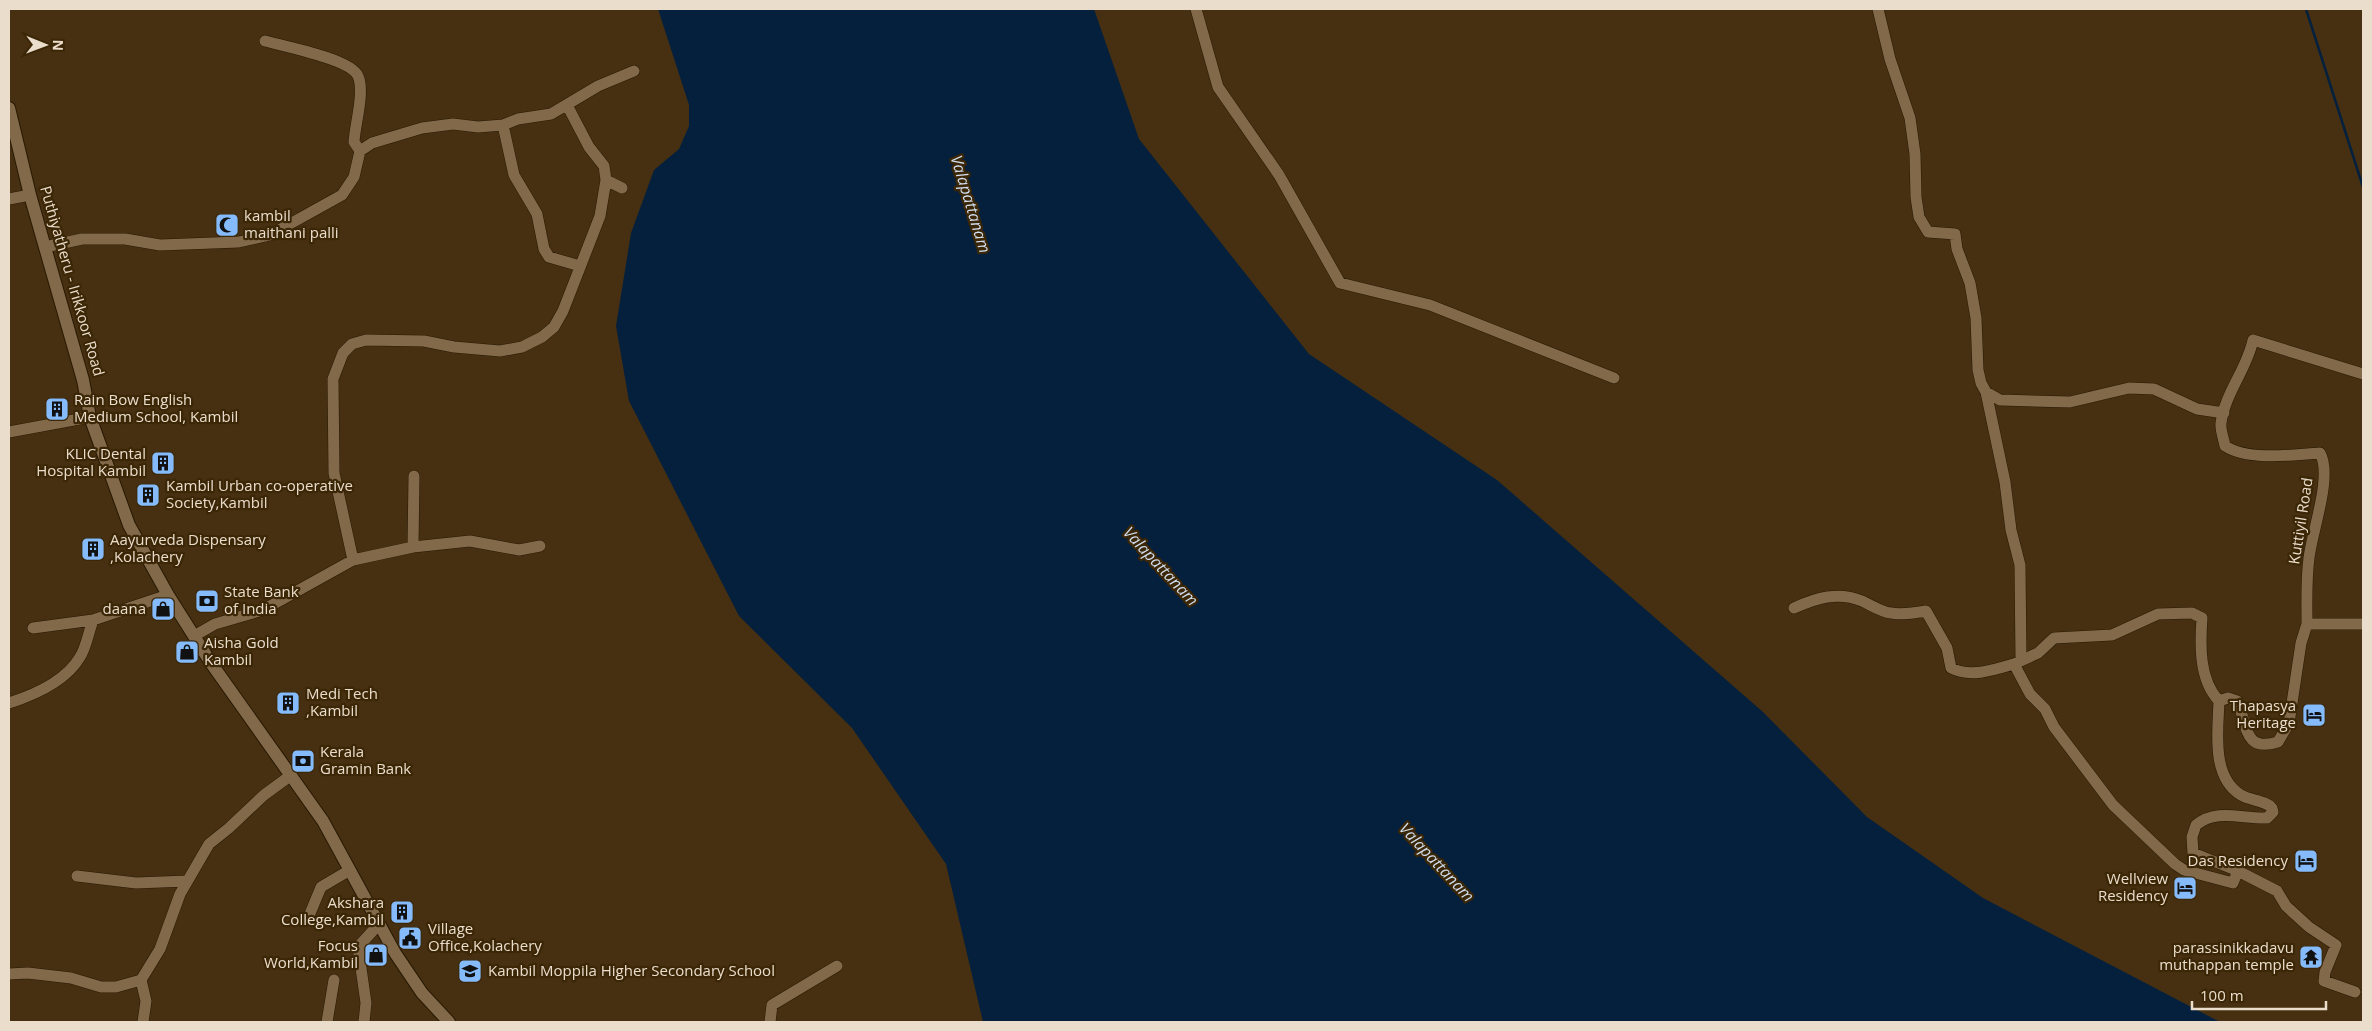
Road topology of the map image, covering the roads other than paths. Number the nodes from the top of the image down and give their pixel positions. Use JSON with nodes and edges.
{"nodes":[{"id":1,"x":1196,"y":9,"type":"edge"},
{"id":2,"x":1878,"y":9,"type":"edge"},
{"id":3,"x":265,"y":40,"type":"dead end"},
{"id":4,"x":634,"y":71,"type":"dead end"},
{"id":5,"x":568,"y":105,"type":"junction"},
{"id":6,"x":9,"y":108,"type":"edge"},
{"id":7,"x":503,"y":125,"type":"junction"},
{"id":8,"x":360,"y":151,"type":"junction"},
{"id":9,"x":606,"y":180,"type":"junction"},
{"id":10,"x":622,"y":188,"type":"dead end"},
{"id":11,"x":30,"y":195,"type":"junction"},
{"id":12,"x":9,"y":199,"type":"edge"},
{"id":13,"x":45,"y":247,"type":"junction"},
{"id":14,"x":580,"y":266,"type":"junction"},
{"id":15,"x":2363,"y":374,"type":"edge"},
{"id":16,"x":1614,"y":378,"type":"dead end"},
{"id":17,"x":1986,"y":392,"type":"junction"},
{"id":18,"x":2224,"y":413,"type":"junction"},
{"id":19,"x":90,"y":417,"type":"junction"},
{"id":20,"x":9,"y":432,"type":"edge"},
{"id":21,"x":414,"y":476,"type":"dead end"},
{"id":22,"x":540,"y":546,"type":"dead end"},
{"id":23,"x":413,"y":547,"type":"junction"},
{"id":24,"x":353,"y":560,"type":"junction"},
{"id":25,"x":163,"y":597,"type":"junction"},
{"id":26,"x":1794,"y":608,"type":"dead end"},
{"id":27,"x":93,"y":620,"type":"junction"},
{"id":28,"x":2307,"y":624,"type":"junction"},
{"id":29,"x":2363,"y":624,"type":"edge"},
{"id":30,"x":33,"y":628,"type":"dead end"},
{"id":31,"x":194,"y":636,"type":"junction"},
{"id":32,"x":2018,"y":662,"type":"junction"},
{"id":33,"x":2219,"y":701,"type":"junction"},
{"id":34,"x":9,"y":703,"type":"edge"},
{"id":35,"x":290,"y":776,"type":"junction"},
{"id":36,"x":350,"y":870,"type":"junction"},
{"id":37,"x":2238,"y":870,"type":"junction"},
{"id":38,"x":77,"y":876,"type":"dead end"},
{"id":39,"x":187,"y":881,"type":"junction"},
{"id":40,"x":309,"y":916,"type":"dead end"},
{"id":41,"x":379,"y":924,"type":"junction"},
{"id":42,"x":837,"y":966,"type":"dead end"},
{"id":43,"x":9,"y":974,"type":"edge"},
{"id":44,"x":141,"y":980,"type":"junction"},
{"id":45,"x":334,"y":980,"type":"dead end"},
{"id":46,"x":2355,"y":992,"type":"dead end"},
{"id":47,"x":143,"y":1022,"type":"edge"},
{"id":48,"x":327,"y":1022,"type":"edge"},
{"id":49,"x":364,"y":1022,"type":"edge"},
{"id":50,"x":448,"y":1022,"type":"edge"},
{"id":51,"x":770,"y":1022,"type":"edge"}],
"edges":[{"from":1,"to":16,"type":"street"},
{"from":2,"to":17,"type":"street"},
{"from":3,"to":8,"type":"street"},
{"from":4,"to":5,"type":"street"},
{"from":5,"to":7,"type":"street"},
{"from":5,"to":9,"type":"street"},
{"from":6,"to":11,"type":"main road","name":"Puthiyatheru - Irikkoor Road"},
{"from":7,"to":8,"type":"street"},
{"from":7,"to":14,"type":"street"},
{"from":8,"to":13,"type":"street"},
{"from":9,"to":10,"type":"street"},
{"from":9,"to":14,"type":"street"},
{"from":11,"to":12,"type":"street"},
{"from":11,"to":13,"type":"main road","name":"Puthiyatheru - Irikkoor Road"},
{"from":13,"to":19,"type":"main road","name":"Puthiyatheru - Irikkoor Road"},
{"from":14,"to":24,"type":"street"},
{"from":15,"to":18,"type":"street","name":"Kuttiyil Road"},
{"from":17,"to":18,"type":"street"},
{"from":17,"to":32,"type":"street"},
{"from":18,"to":28,"type":"street","name":"Kuttiyil Road"},
{"from":19,"to":20,"type":"street"},
{"from":19,"to":25,"type":"main road","name":"Puthiyatheru - Irikkoor Road"},
{"from":21,"to":23,"type":"street"},
{"from":22,"to":23,"type":"street"},
{"from":23,"to":24,"type":"street"},
{"from":24,"to":31,"type":"street"},
{"from":25,"to":27,"type":"street"},
{"from":25,"to":31,"type":"main road","name":"Puthiyatheru - Irikkoor Road"},
{"from":26,"to":32,"type":"street"},
{"from":27,"to":30,"type":"street"},
{"from":27,"to":34,"type":"street"},
{"from":28,"to":29,"type":"street"},
{"from":28,"to":33,"type":"street"},
{"from":31,"to":35,"type":"main road","name":"Puthiyatheru - Irikkoor Road"},
{"from":32,"to":33,"type":"street"},
{"from":32,"to":37,"type":"street"},
{"from":33,"to":37,"type":"street"},
{"from":35,"to":36,"type":"main road","name":"Puthiyatheru - Irikkoor Road"},
{"from":35,"to":39,"type":"street"},
{"from":36,"to":40,"type":"street"},
{"from":36,"to":41,"type":"main road","name":"Puthiyatheru - Irikkoor Road"},
{"from":37,"to":46,"type":"street"},
{"from":38,"to":39,"type":"street"},
{"from":39,"to":44,"type":"street"},
{"from":41,"to":49,"type":"street"},
{"from":41,"to":50,"type":"main road","name":"Puthiyatheru - Irikkoor Road"},
{"from":42,"to":51,"type":"street"},
{"from":43,"to":44,"type":"street"},
{"from":44,"to":47,"type":"street"},
{"from":45,"to":48,"type":"street"}]}
